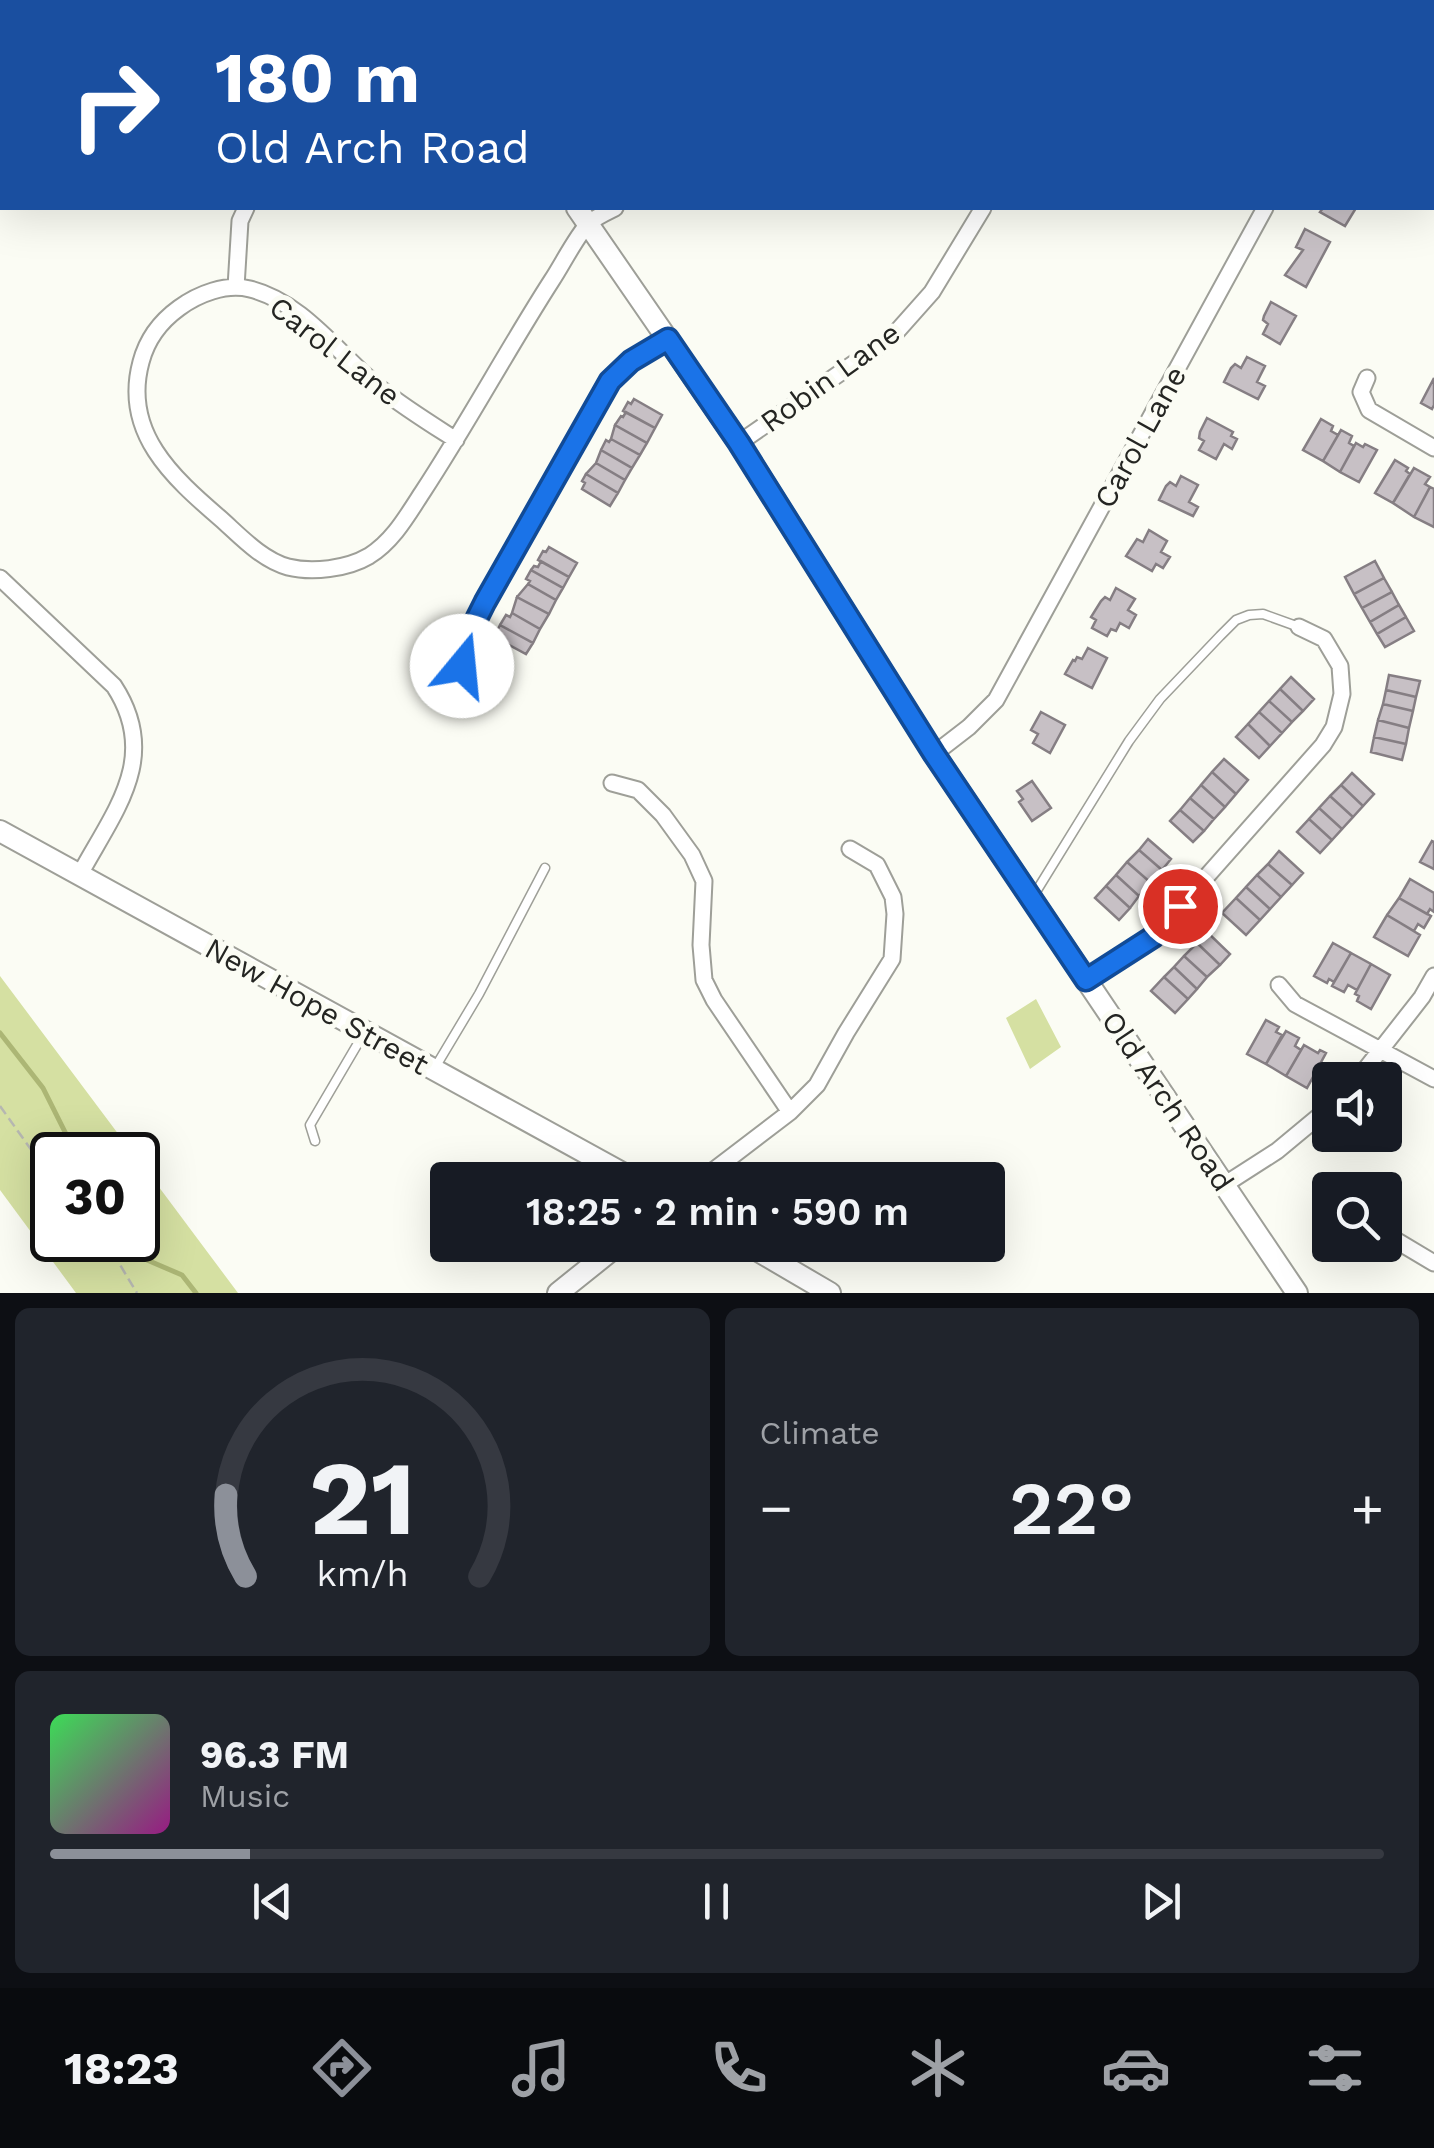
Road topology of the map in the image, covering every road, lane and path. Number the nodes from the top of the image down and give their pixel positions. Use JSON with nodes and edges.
{"nodes":[{"id":1,"x":245,"y":210,"type":"edge"},
{"id":2,"x":982,"y":210,"type":"edge"},
{"id":3,"x":1265,"y":210,"type":"edge"},
{"id":4,"x":583,"y":215,"type":"edge"},
{"id":5,"x":236,"y":287,"type":"junction"},
{"id":6,"x":668,"y":339,"type":"junction"},
{"id":7,"x":1367,"y":378,"type":"dead end"},
{"id":8,"x":456,"y":440,"type":"junction"},
{"id":9,"x":739,"y":443,"type":"junction"},
{"id":10,"x":1434,"y":448,"type":"edge"},
{"id":11,"x":0,"y":578,"type":"edge"},
{"id":12,"x":1300,"y":627,"type":"joint"},
{"id":13,"x":462,"y":666,"type":"dead end"},
{"id":14,"x":934,"y":754,"type":"junction"},
{"id":15,"x":612,"y":784,"type":"dead end"},
{"id":16,"x":0,"y":831,"type":"edge"},
{"id":17,"x":850,"y":849,"type":"dead end"},
{"id":18,"x":546,"y":868,"type":"dead end"},
{"id":19,"x":80,"y":876,"type":"junction"},
{"id":20,"x":1031,"y":898,"type":"junction"},
{"id":21,"x":1434,"y":976,"type":"edge"},
{"id":22,"x":1086,"y":980,"type":"junction"},
{"id":23,"x":1279,"y":985,"type":"dead end"},
{"id":24,"x":364,"y":1033,"type":"junction"},
{"id":25,"x":1382,"y":1050,"type":"junction"},
{"id":26,"x":1372,"y":1062,"type":"edge"},
{"id":27,"x":434,"y":1070,"type":"junction"},
{"id":28,"x":1434,"y":1079,"type":"edge"},
{"id":29,"x":0,"y":1106,"type":"edge"},
{"id":30,"x":790,"y":1112,"type":"junction"},
{"id":31,"x":1312,"y":1123,"type":"edge"},
{"id":32,"x":314,"y":1142,"type":"dead end"},
{"id":33,"x":30,"y":1148,"type":"edge"},
{"id":34,"x":602,"y":1162,"type":"edge"},
{"id":35,"x":725,"y":1162,"type":"edge"},
{"id":36,"x":1224,"y":1184,"type":"junction"},
{"id":37,"x":1402,"y":1244,"type":"edge"},
{"id":38,"x":118,"y":1262,"type":"edge"},
{"id":39,"x":597,"y":1262,"type":"edge"},
{"id":40,"x":777,"y":1262,"type":"edge"},
{"id":41,"x":1434,"y":1263,"type":"edge"},
{"id":42,"x":137,"y":1293,"type":"edge"},
{"id":43,"x":558,"y":1293,"type":"edge"},
{"id":44,"x":830,"y":1293,"type":"edge"},
{"id":45,"x":1297,"y":1293,"type":"edge"}],
"edges":[{"from":1,"to":5,"type":"street"},
{"from":2,"to":9,"type":"street","name":"Robin Lane"},
{"from":3,"to":14,"type":"street","name":"Carol Lane"},
{"from":4,"to":6,"type":"street","name":"Old Arch Road"},
{"from":4,"to":8,"type":"street","name":"Carol Lane"},
{"from":5,"to":8,"type":"street","name":"Carol Lane"},
{"from":5,"to":8,"type":"street","name":"Carol Lane"},
{"from":6,"to":9,"type":"street","name":"Old Arch Road"},
{"from":6,"to":13,"type":"street"},
{"from":7,"to":10,"type":"street"},
{"from":9,"to":14,"type":"street","name":"Old Arch Road"},
{"from":11,"to":19,"type":"street"},
{"from":12,"to":20,"type":"lane"},
{"from":12,"to":22,"type":"street"},
{"from":14,"to":20,"type":"street","name":"Old Arch Road"},
{"from":15,"to":30,"type":"street"},
{"from":16,"to":19,"type":"street","name":"New Hope Street"},
{"from":17,"to":30,"type":"street"},
{"from":18,"to":27,"type":"lane"},
{"from":19,"to":24,"type":"street","name":"New Hope Street"},
{"from":20,"to":22,"type":"street","name":"Old Arch Road"},
{"from":21,"to":25,"type":"street"},
{"from":22,"to":36,"type":"street","name":"Old Arch Road"},
{"from":23,"to":25,"type":"street"},
{"from":24,"to":27,"type":"street","name":"New Hope Street"},
{"from":24,"to":32,"type":"lane"},
{"from":25,"to":26,"type":"street"},
{"from":25,"to":28,"type":"street"},
{"from":27,"to":34,"type":"street","name":"New Hope Street"},
{"from":29,"to":33,"type":"path"},
{"from":30,"to":35,"type":"street"},
{"from":31,"to":36,"type":"street"},
{"from":36,"to":45,"type":"street","name":"Old Arch Road"},
{"from":37,"to":41,"type":"street"},
{"from":38,"to":42,"type":"path"},
{"from":39,"to":43,"type":"street"},
{"from":40,"to":44,"type":"street"}]}
